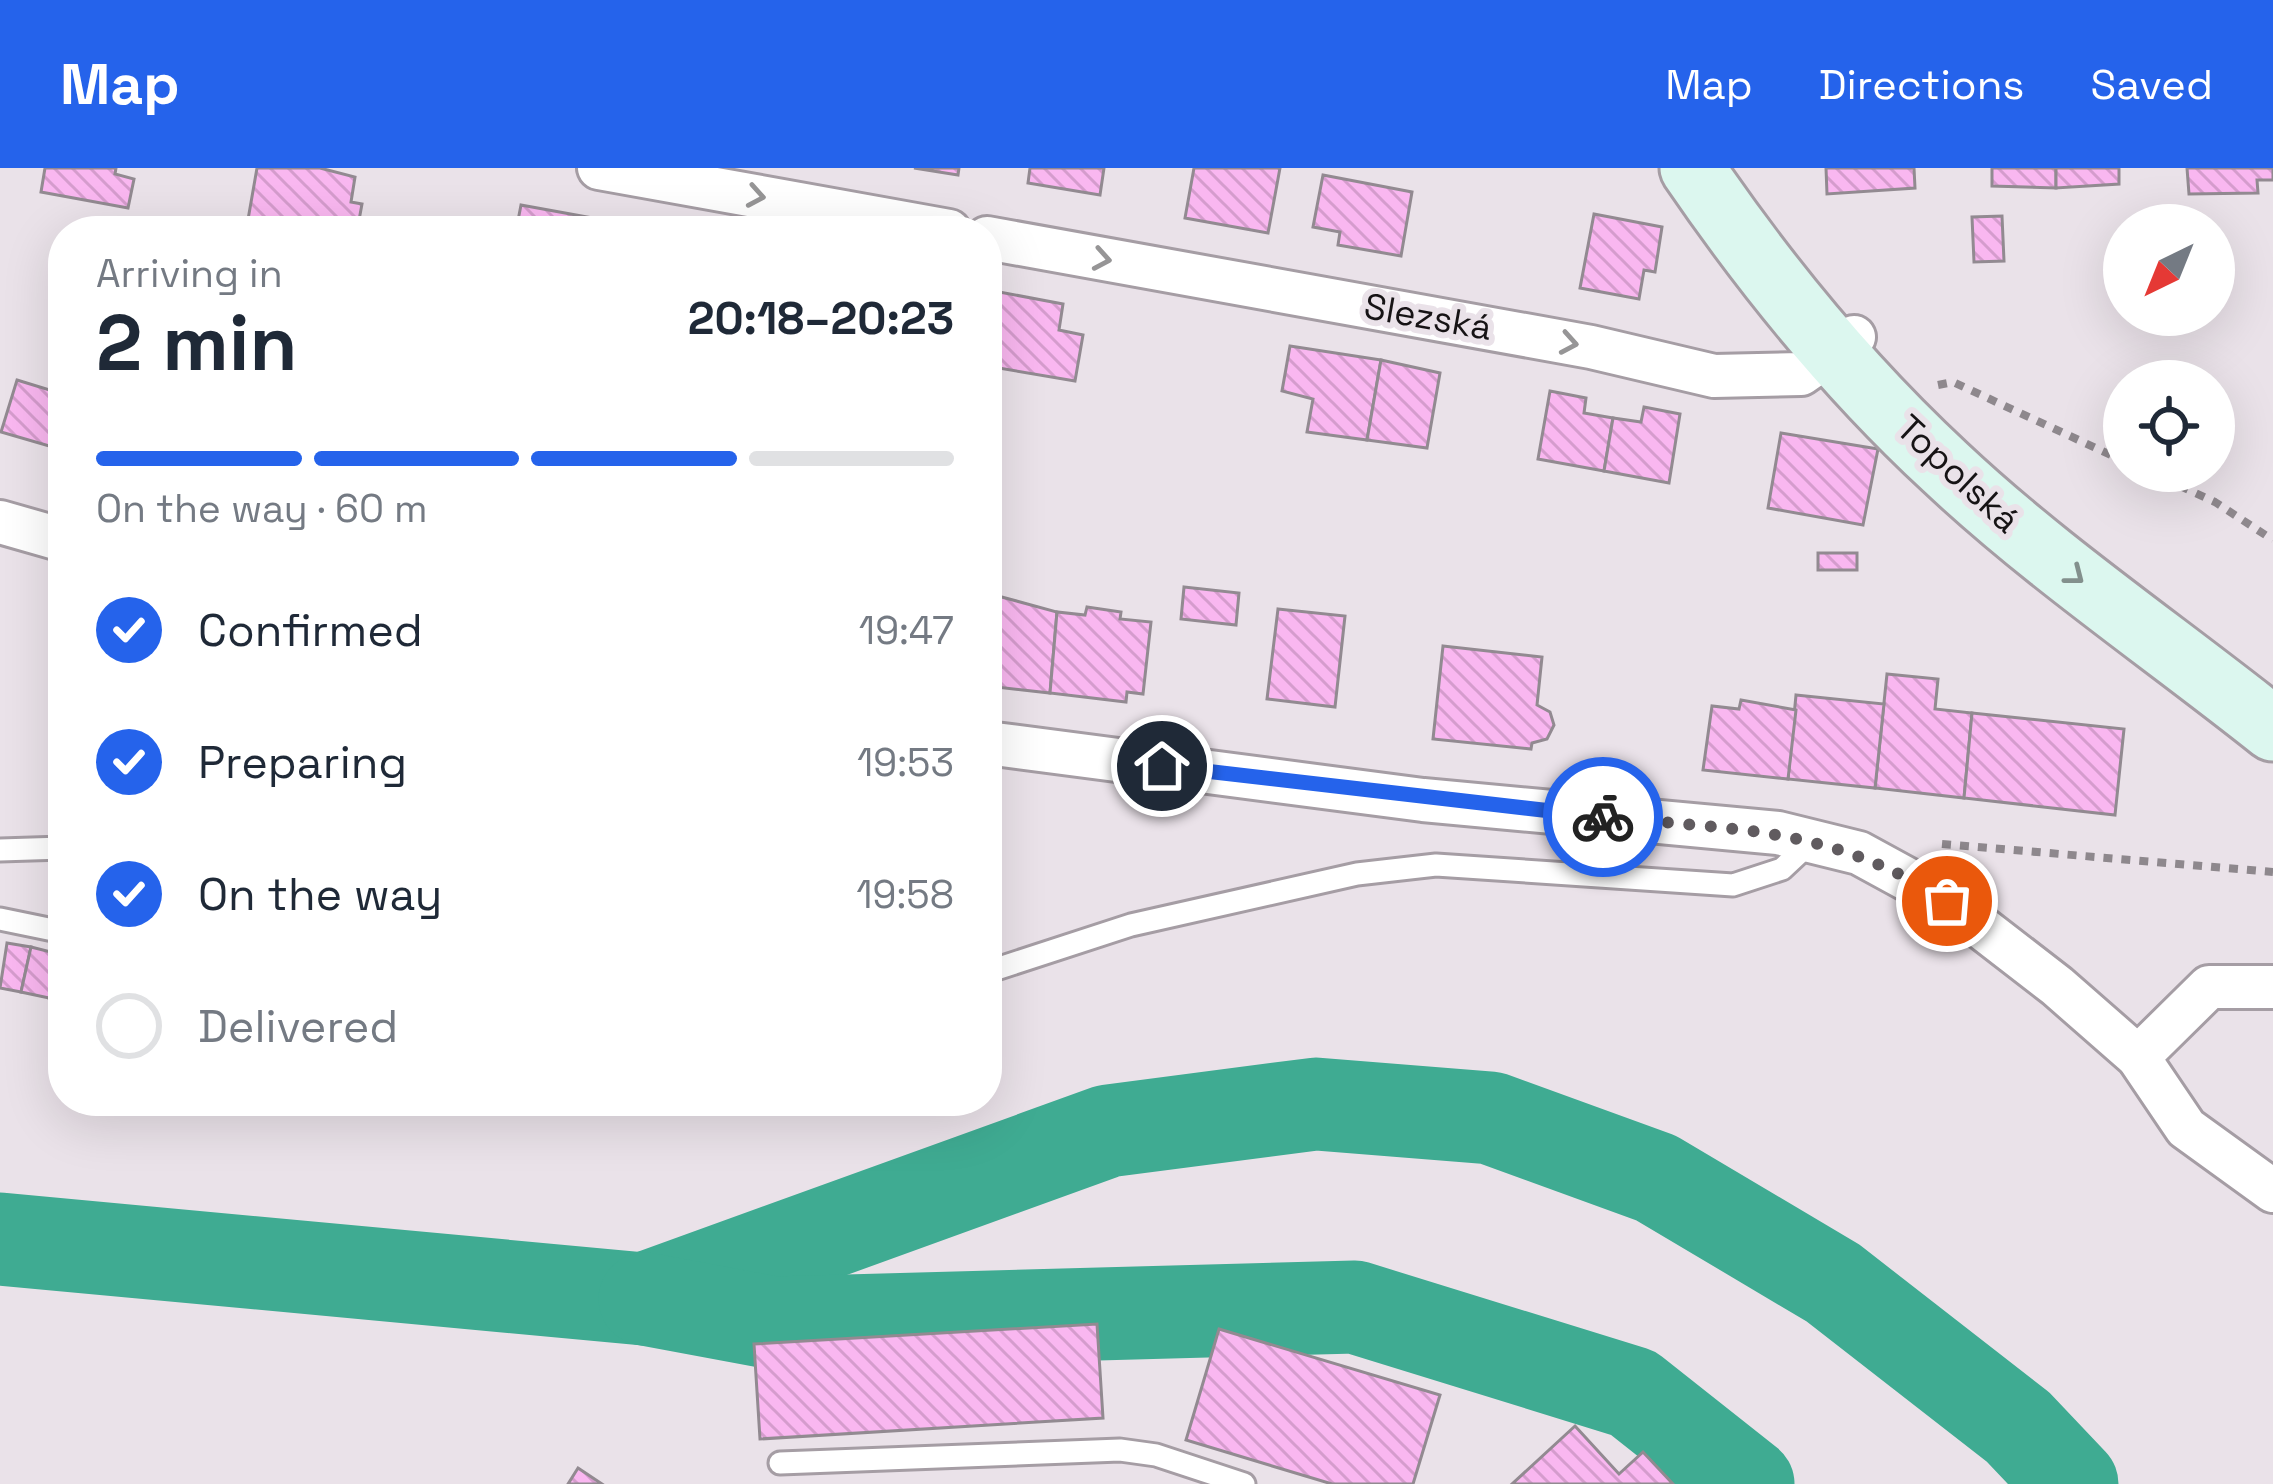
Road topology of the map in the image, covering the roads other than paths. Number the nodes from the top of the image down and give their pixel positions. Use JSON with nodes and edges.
{"nodes":[{"id":1,"x":599,"y":168,"type":"edge"},
{"id":2,"x":1692,"y":168,"type":"edge"},
{"id":3,"x":1728,"y":168,"type":"edge"},
{"id":4,"x":866,"y":216,"type":"edge"},
{"id":5,"x":1002,"y":241,"type":"edge"},
{"id":6,"x":1846,"y":344,"type":"junction"},
{"id":7,"x":0,"y":522,"type":"edge"},
{"id":8,"x":48,"y":536,"type":"edge"},
{"id":9,"x":2273,"y":677,"type":"edge"},
{"id":10,"x":2273,"y":729,"type":"edge"},
{"id":11,"x":1002,"y":745,"type":"edge"},
{"id":12,"x":1815,"y":839,"type":"junction"},
{"id":13,"x":48,"y":848,"type":"edge"},
{"id":14,"x":0,"y":850,"type":"edge"},
{"id":15,"x":0,"y":919,"type":"edge"},
{"id":16,"x":48,"y":929,"type":"edge"},
{"id":17,"x":1002,"y":967,"type":"edge"},
{"id":18,"x":2273,"y":987,"type":"edge"},
{"id":19,"x":2138,"y":1057,"type":"junction"},
{"id":20,"x":2273,"y":1190,"type":"edge"},
{"id":21,"x":779,"y":1463,"type":"dead end"},
{"id":22,"x":1244,"y":1484,"type":"edge"}],
"edges":[{"from":1,"to":4,"type":"street","one_way":true},
{"from":2,"to":6,"type":"street","name":"Topolská"},
{"from":3,"to":6,"type":"street","name":"Topolská"},
{"from":5,"to":6,"type":"street","name":"Slezská","one_way":true},
{"from":6,"to":9,"type":"street","name":"Topolská"},
{"from":6,"to":10,"type":"street","name":"Topolská","one_way":true},
{"from":7,"to":8,"type":"street"},
{"from":11,"to":12,"type":"street"},
{"from":12,"to":17,"type":"lane"},
{"from":12,"to":19,"type":"street"},
{"from":13,"to":14,"type":"lane"},
{"from":15,"to":16,"type":"lane"},
{"from":18,"to":19,"type":"street"},
{"from":19,"to":20,"type":"street"},
{"from":21,"to":22,"type":"lane"}]}
